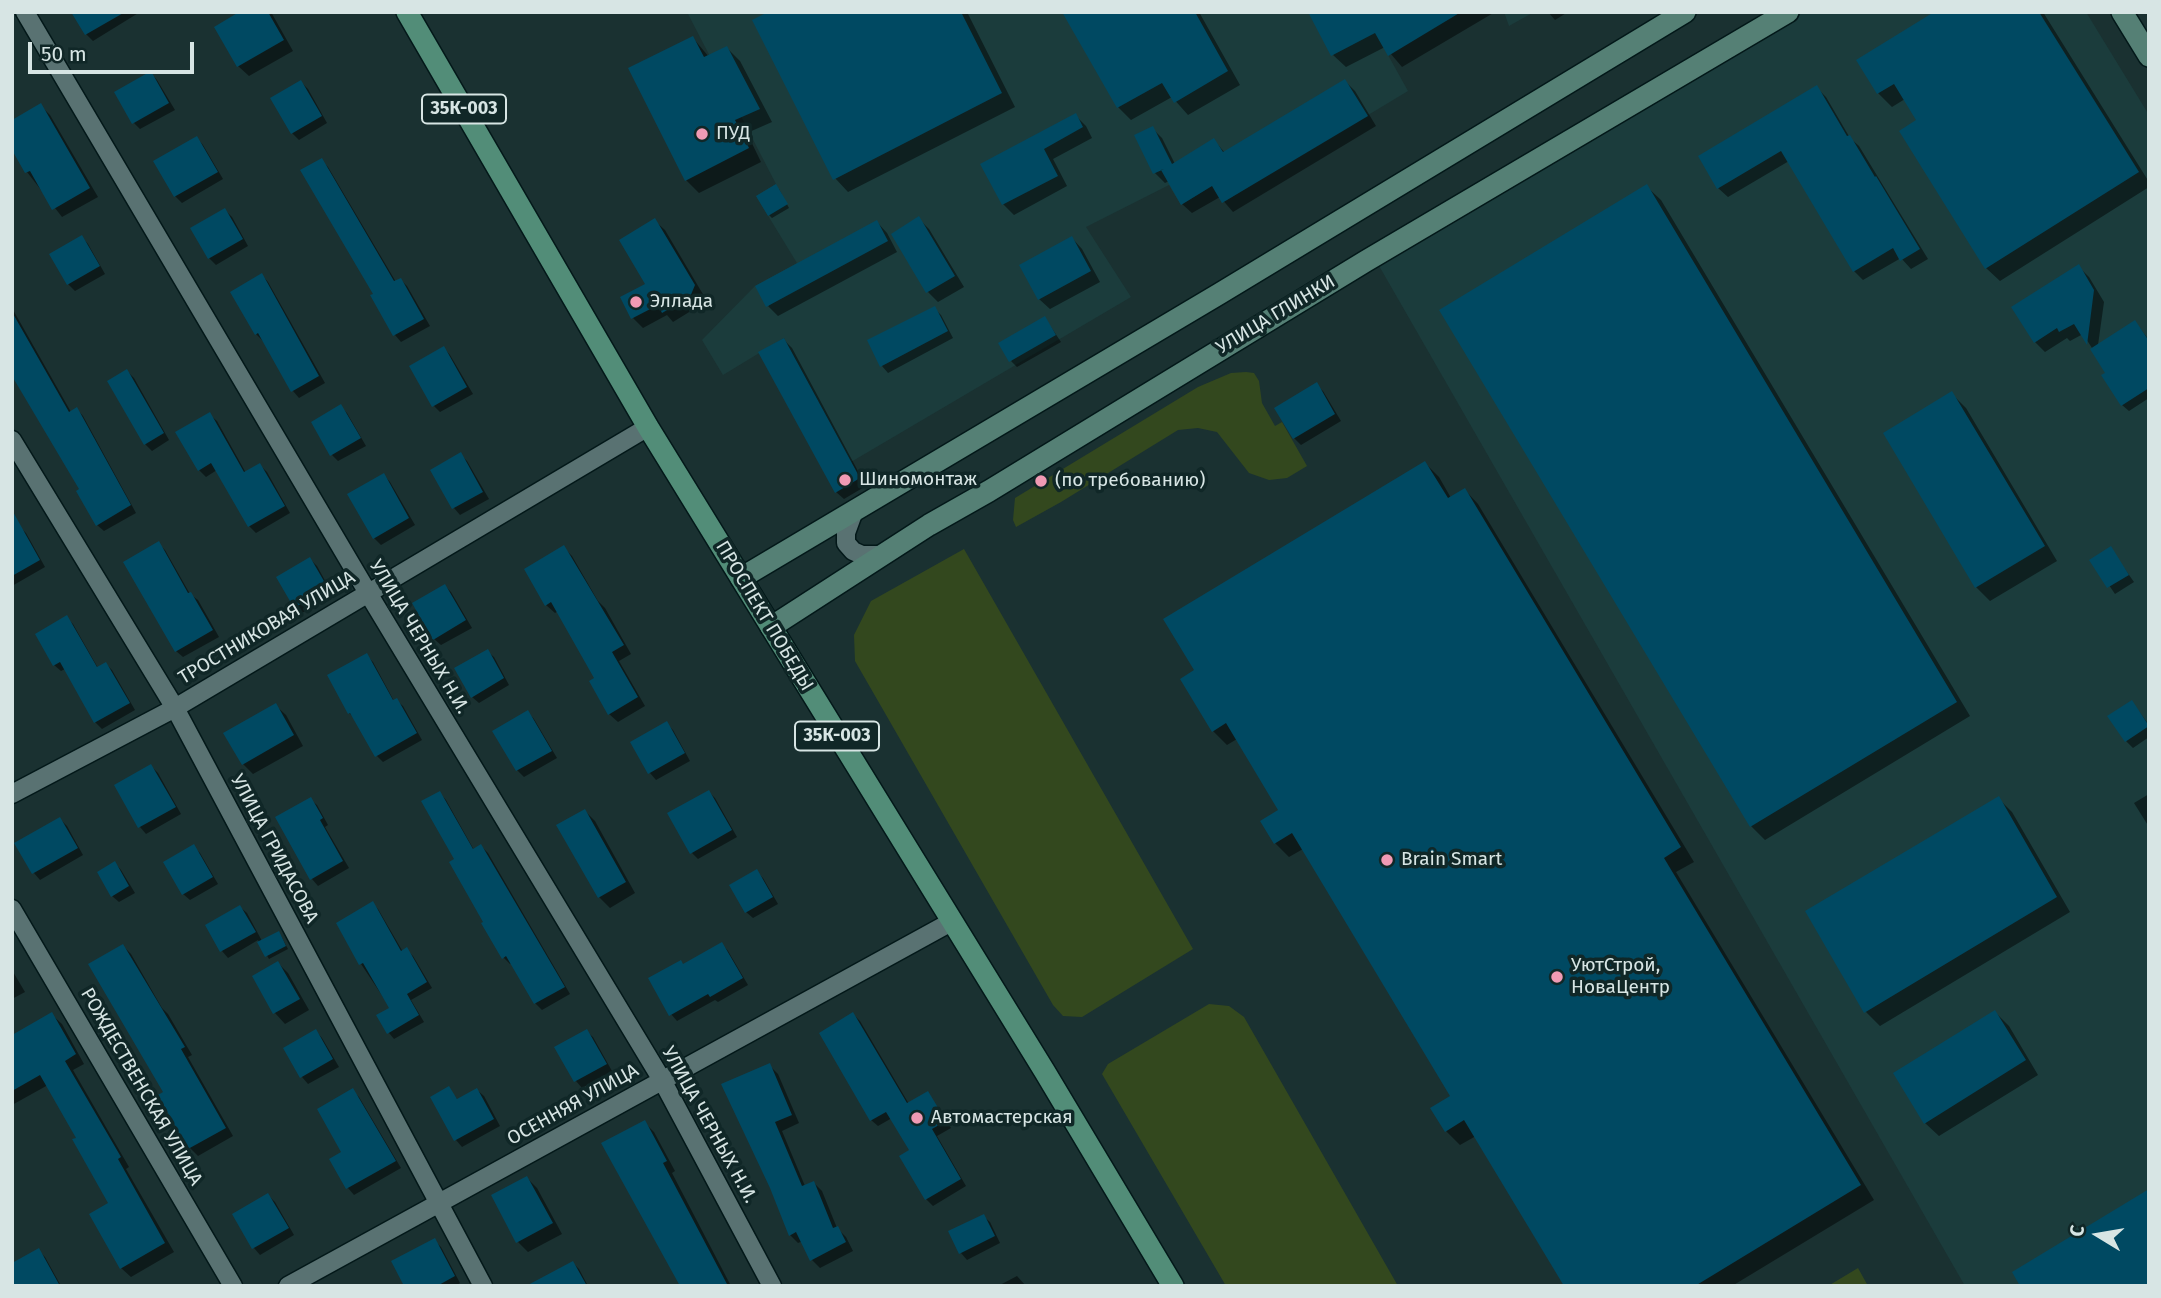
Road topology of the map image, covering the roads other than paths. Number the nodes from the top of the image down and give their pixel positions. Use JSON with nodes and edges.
{"nodes":[{"id":1,"x":25,"y":12,"type":"edge"},
{"id":2,"x":407,"y":12,"type":"edge"},
{"id":3,"x":1685,"y":12,"type":"edge"},
{"id":4,"x":1788,"y":12,"type":"edge"},
{"id":5,"x":2122,"y":12,"type":"edge"},
{"id":6,"x":2149,"y":56,"type":"edge"},
{"id":7,"x":648,"y":427,"type":"junction"},
{"id":8,"x":12,"y":440,"type":"edge"},
{"id":9,"x":854,"y":511,"type":"junction"},
{"id":10,"x":881,"y":555,"type":"junction"},
{"id":11,"x":741,"y":578,"type":"junction"},
{"id":12,"x":368,"y":593,"type":"junction"},
{"id":13,"x":771,"y":627,"type":"junction"},
{"id":14,"x":175,"y":708,"type":"junction"},
{"id":15,"x":12,"y":794,"type":"edge"},
{"id":16,"x":12,"y":909,"type":"edge"},
{"id":17,"x":951,"y":922,"type":"junction"},
{"id":18,"x":662,"y":1080,"type":"junction"},
{"id":19,"x":439,"y":1203,"type":"junction"},
{"id":20,"x":233,"y":1286,"type":"edge"},
{"id":21,"x":288,"y":1286,"type":"edge"},
{"id":22,"x":483,"y":1286,"type":"edge"},
{"id":23,"x":772,"y":1286,"type":"edge"},
{"id":24,"x":1173,"y":1286,"type":"edge"}],
"edges":[{"from":1,"to":12,"type":"street","name":"УЛИЦА ЧЕРНЫХ Н.И."},
{"from":2,"to":7,"type":"main road","name":"ПРОСПЕКТ ПОБЕДЫ","number":"35К-003"},
{"from":3,"to":9,"type":"main road"},
{"from":4,"to":10,"type":"main road","name":"УЛИЦА ГЛИНКИ"},
{"from":5,"to":6,"type":"main road"},
{"from":7,"to":11,"type":"main road","name":"ПРОСПЕКТ ПОБЕДЫ","number":"35К-003"},
{"from":7,"to":12,"type":"street","name":"ТРОСТНИКОВАЯ УЛИЦА"},
{"from":8,"to":14,"type":"street","name":"УЛИЦА ГРИДАСОВА"},
{"from":9,"to":10,"type":"street"},
{"from":9,"to":11,"type":"main road"},
{"from":10,"to":13,"type":"main road","name":"УЛИЦА ГЛИНКИ"},
{"from":11,"to":13,"type":"main road","name":"ПРОСПЕКТ ПОБЕДЫ","number":"35К-003"},
{"from":12,"to":14,"type":"street","name":"ТРОСТНИКОВАЯ УЛИЦА"},
{"from":12,"to":18,"type":"street","name":"УЛИЦА ЧЕРНЫХ Н.И."},
{"from":13,"to":17,"type":"main road","name":"ПРОСПЕКТ ПОБЕДЫ","number":"35К-003"},
{"from":14,"to":15,"type":"street","name":"ТРОСТНИКОВАЯ УЛИЦА"},
{"from":14,"to":19,"type":"street","name":"УЛИЦА ГРИДАСОВА"},
{"from":16,"to":20,"type":"street","name":"РОЖДЕСТВЕНСКАЯ УЛИЦА"},
{"from":17,"to":18,"type":"street","name":"ОСЕННЯЯ УЛИЦА"},
{"from":17,"to":24,"type":"main road","name":"ПРОСПЕКТ ПОБЕДЫ","number":"35К-003"},
{"from":18,"to":19,"type":"street","name":"ОСЕННЯЯ УЛИЦА"},
{"from":18,"to":23,"type":"street","name":"УЛИЦА ЧЕРНЫХ Н.И."},
{"from":19,"to":21,"type":"street","name":"ОСЕННЯЯ УЛИЦА"},
{"from":19,"to":22,"type":"street","name":"УЛИЦА ГРИДАСОВА"}]}
